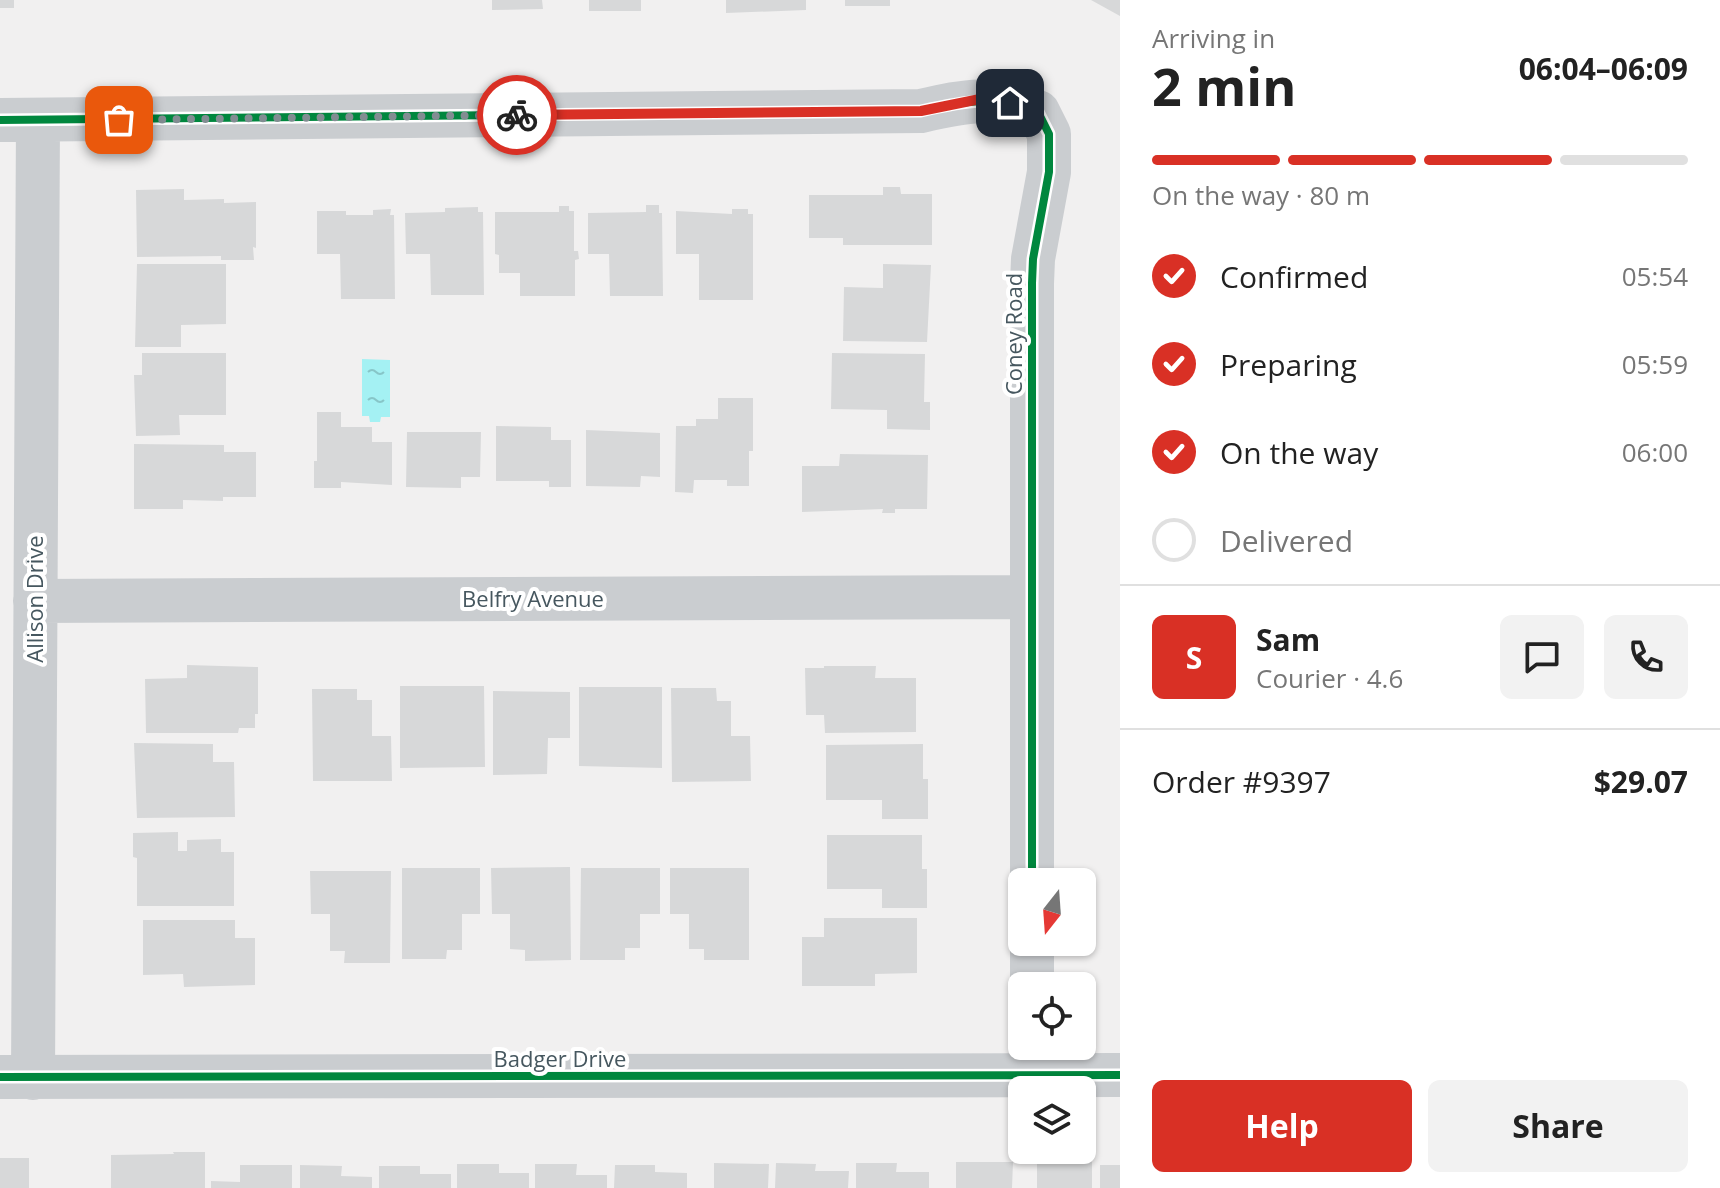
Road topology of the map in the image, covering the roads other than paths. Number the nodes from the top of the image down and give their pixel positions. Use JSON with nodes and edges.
{"nodes":[{"id":1,"x":19,"y":120,"type":"edge"},
{"id":2,"x":1032,"y":597,"type":"junction"},
{"id":3,"x":35,"y":601,"type":"junction"},
{"id":4,"x":1032,"y":868,"type":"edge"},
{"id":5,"x":1032,"y":1061,"type":"edge"},
{"id":6,"x":1120,"y":1075,"type":"edge"},
{"id":7,"x":16,"y":1078,"type":"edge"}],
"edges":[{"from":1,"to":2,"type":"street","name":"Coney Road"},
{"from":1,"to":3,"type":"street","name":"Allison Drive"},
{"from":2,"to":3,"type":"street","name":"Belfry Avenue"},
{"from":2,"to":4,"type":"street","name":"Coney Road"},
{"from":3,"to":7,"type":"street","name":"Allison Drive"},
{"from":5,"to":6,"type":"street","name":"Badger Drive"},
{"from":5,"to":7,"type":"street","name":"Badger Drive"}]}
